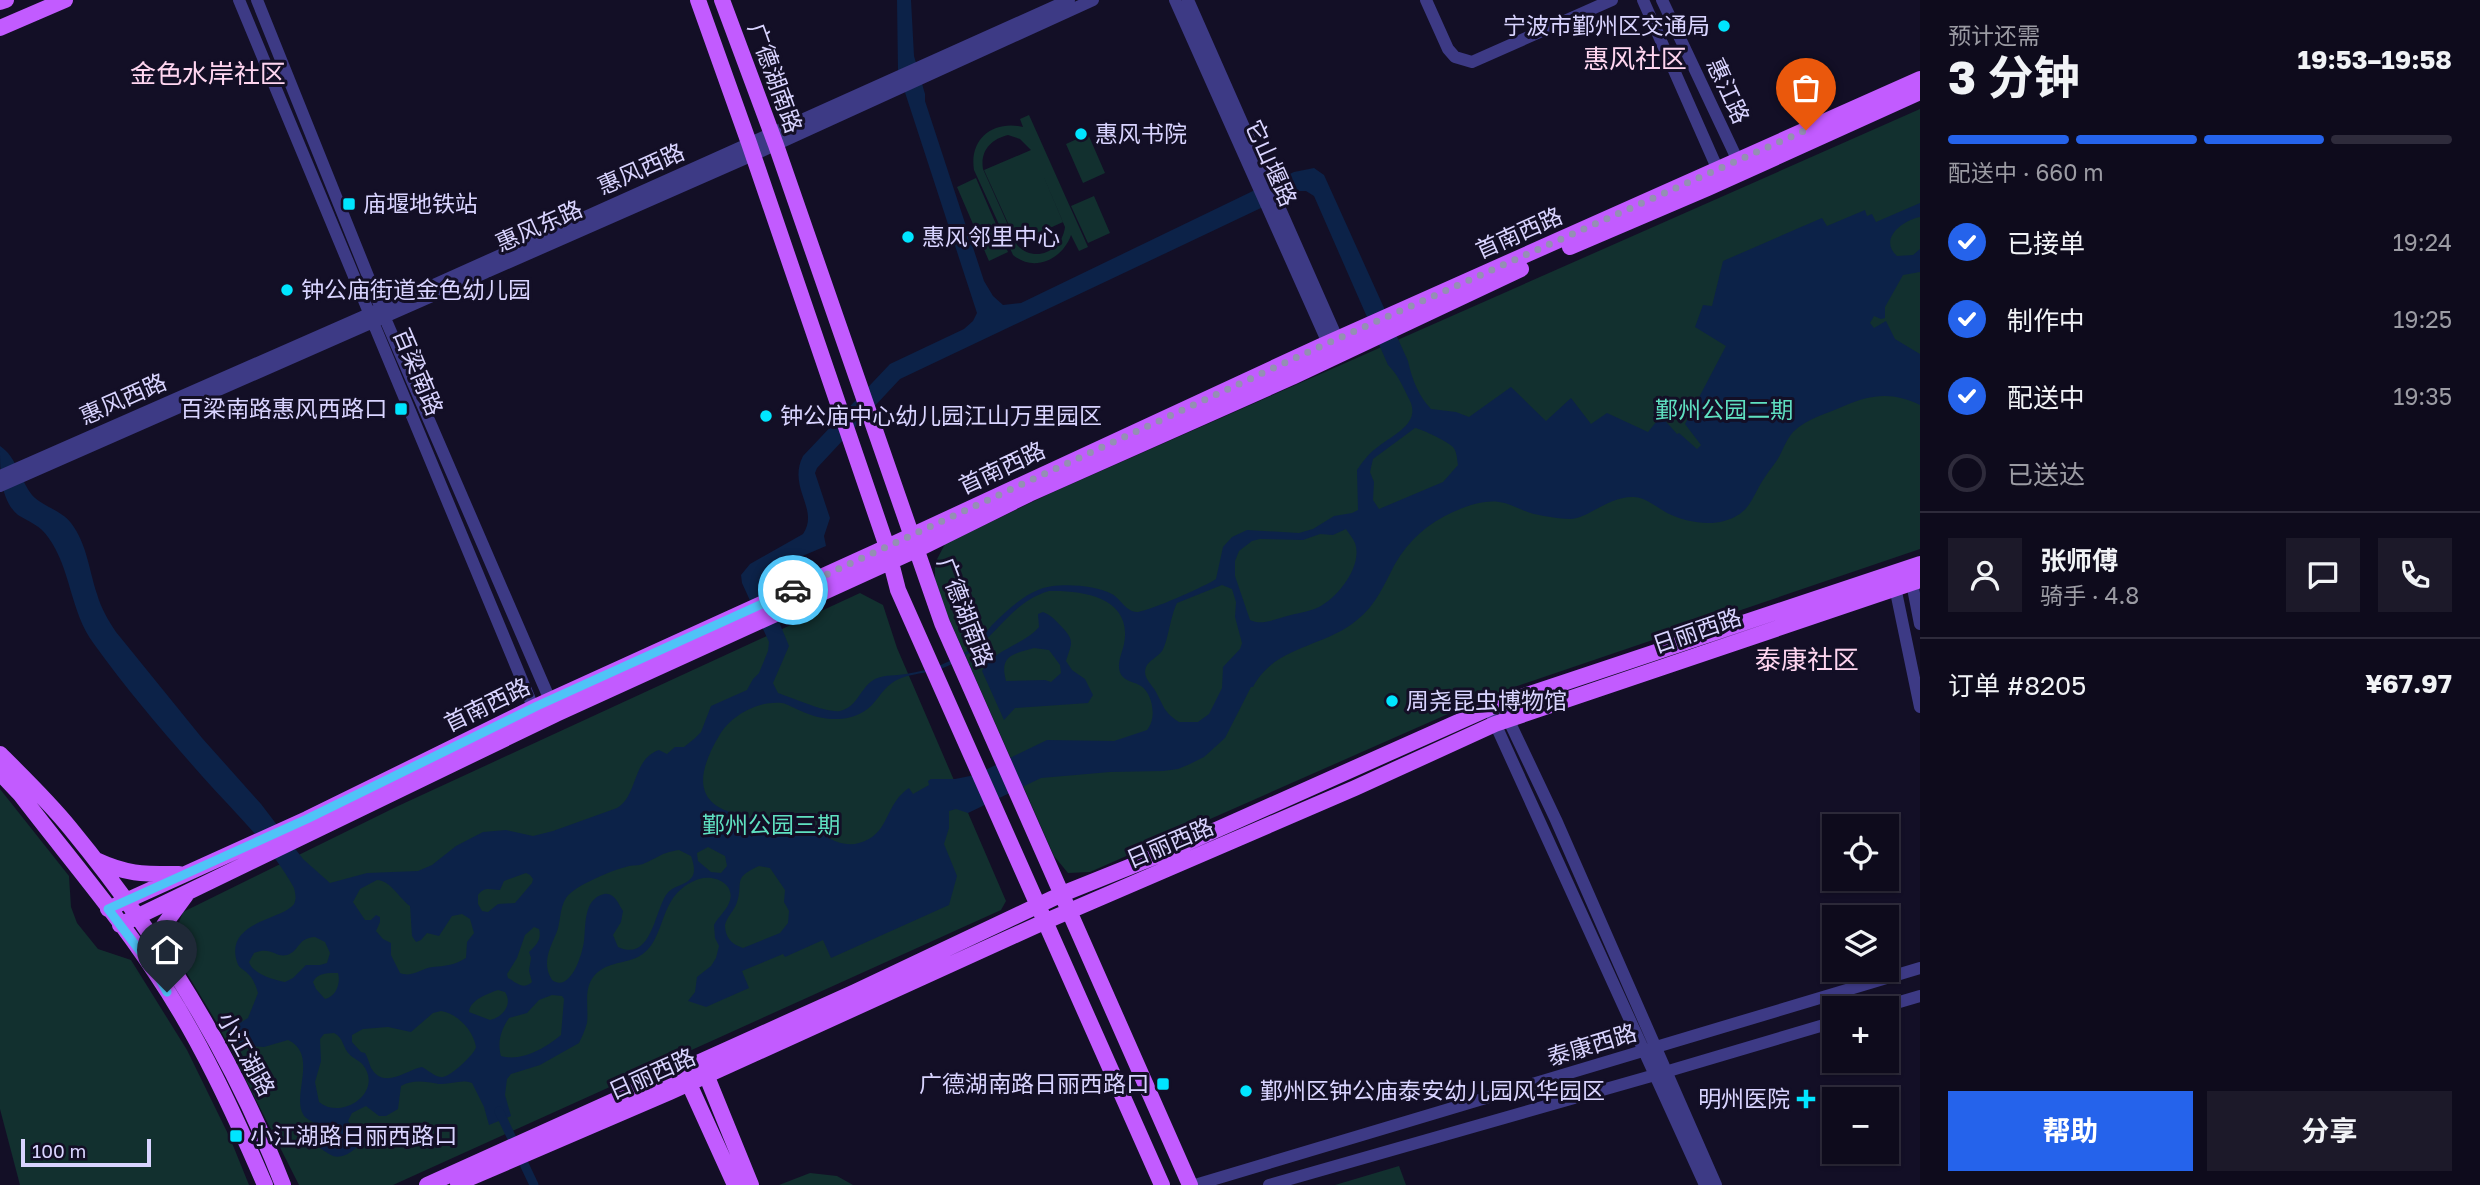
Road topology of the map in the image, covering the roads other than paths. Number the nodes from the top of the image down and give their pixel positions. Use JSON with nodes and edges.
{"nodes":[{"id":1,"x":6,"y":0,"type":"edge"},
{"id":2,"x":65,"y":0,"type":"edge"},
{"id":3,"x":239,"y":0,"type":"edge"},
{"id":4,"x":257,"y":0,"type":"edge"},
{"id":5,"x":698,"y":0,"type":"edge"},
{"id":6,"x":722,"y":0,"type":"edge"},
{"id":7,"x":1069,"y":0,"type":"edge"},
{"id":8,"x":1094,"y":0,"type":"edge"},
{"id":9,"x":1175,"y":0,"type":"edge"},
{"id":10,"x":1188,"y":0,"type":"edge"},
{"id":11,"x":1426,"y":0,"type":"edge"},
{"id":12,"x":1612,"y":0,"type":"edge"},
{"id":13,"x":1643,"y":0,"type":"edge"},
{"id":14,"x":1662,"y":0,"type":"edge"},
{"id":15,"x":0,"y":2,"type":"edge"},
{"id":16,"x":0,"y":28,"type":"edge"},
{"id":17,"x":923,"y":72,"type":"junction"},
{"id":18,"x":1920,"y":79,"type":"edge"},
{"id":19,"x":1920,"y":92,"type":"edge"},
{"id":20,"x":774,"y":139,"type":"junction"},
{"id":21,"x":751,"y":149,"type":"junction"},
{"id":22,"x":1738,"y":161,"type":"junction"},
{"id":23,"x":1718,"y":170,"type":"junction"},
{"id":24,"x":377,"y":315,"type":"junction"},
{"id":25,"x":1333,"y":341,"type":"junction"},
{"id":26,"x":0,"y":476,"type":"edge"},
{"id":27,"x":0,"y":486,"type":"edge"},
{"id":28,"x":914,"y":543,"type":"junction"},
{"id":29,"x":888,"y":554,"type":"junction"},
{"id":30,"x":1920,"y":564,"type":"edge"},
{"id":31,"x":1916,"y":582,"type":"edge"},
{"id":32,"x":1895,"y":587,"type":"junction"},
{"id":33,"x":1920,"y":624,"type":"edge"},
{"id":34,"x":553,"y":707,"type":"junction"},
{"id":35,"x":1920,"y":707,"type":"edge"},
{"id":36,"x":1498,"y":714,"type":"junction"},
{"id":37,"x":536,"y":715,"type":"junction"},
{"id":38,"x":0,"y":754,"type":"edge"},
{"id":39,"x":0,"y":773,"type":"edge"},
{"id":40,"x":93,"y":859,"type":"junction"},
{"id":41,"x":185,"y":874,"type":"junction"},
{"id":42,"x":189,"y":891,"type":"junction"},
{"id":43,"x":1062,"y":894,"type":"junction"},
{"id":44,"x":125,"y":901,"type":"junction"},
{"id":45,"x":1036,"y":906,"type":"junction"},
{"id":46,"x":108,"y":909,"type":"junction"},
{"id":47,"x":1069,"y":911,"type":"junction"},
{"id":48,"x":135,"y":916,"type":"junction"},
{"id":49,"x":1044,"y":922,"type":"junction"},
{"id":50,"x":120,"y":925,"type":"junction"},
{"id":51,"x":166,"y":962,"type":"junction"},
{"id":52,"x":1920,"y":968,"type":"edge"},
{"id":53,"x":1920,"y":996,"type":"edge"},
{"id":54,"x":1899,"y":1002,"type":"edge"},
{"id":55,"x":1822,"y":1026,"type":"edge"},
{"id":56,"x":1650,"y":1050,"type":"junction"},
{"id":57,"x":704,"y":1068,"type":"junction"},
{"id":58,"x":1660,"y":1074,"type":"junction"},
{"id":59,"x":686,"y":1077,"type":"junction"},
{"id":60,"x":497,"y":1160,"type":"junction"},
{"id":61,"x":265,"y":1185,"type":"edge"},
{"id":62,"x":283,"y":1185,"type":"edge"},
{"id":63,"x":427,"y":1185,"type":"edge"},
{"id":64,"x":452,"y":1185,"type":"edge"},
{"id":65,"x":735,"y":1185,"type":"edge"},
{"id":66,"x":751,"y":1185,"type":"edge"},
{"id":67,"x":1162,"y":1185,"type":"edge"},
{"id":68,"x":1190,"y":1185,"type":"edge"},
{"id":69,"x":1195,"y":1185,"type":"edge"},
{"id":70,"x":1269,"y":1185,"type":"edge"},
{"id":71,"x":1705,"y":1185,"type":"edge"},
{"id":72,"x":1716,"y":1185,"type":"edge"}],
"edges":[{"from":1,"to":15,"type":"main road"},
{"from":2,"to":16,"type":"main road"},
{"from":3,"to":24,"type":"street","name":"百梁南路"},
{"from":4,"to":24,"type":"street","name":"百梁南路"},
{"from":5,"to":21,"type":"main road","name":"广德湖南路"},
{"from":6,"to":20,"type":"main road","name":"广德湖南路"},
{"from":7,"to":17,"type":"street"},
{"from":8,"to":17,"type":"street"},
{"from":9,"to":25,"type":"street","name":"它山堰路"},
{"from":10,"to":25,"type":"street","name":"它山堰路"},
{"from":11,"to":12,"type":"street"},
{"from":13,"to":23,"type":"street","name":"惠江路"},
{"from":14,"to":22,"type":"street","name":"惠江路"},
{"from":17,"to":20,"type":"street"},
{"from":18,"to":22,"type":"main road","name":"首南西路"},
{"from":19,"to":28,"type":"main road","name":"首南西路"},
{"from":20,"to":21,"type":"street","name":"惠风西路"},
{"from":20,"to":28,"type":"main road","name":"广德湖南路"},
{"from":21,"to":24,"type":"street","name":"惠风西路"},
{"from":21,"to":29,"type":"main road","name":"广德湖南路"},
{"from":22,"to":23,"type":"main road","name":"首南西路"},
{"from":23,"to":25,"type":"main road","name":"首南西路"},
{"from":24,"to":26,"type":"street","name":"惠风西路"},
{"from":24,"to":27,"type":"street"},
{"from":24,"to":34,"type":"street","name":"百梁南路"},
{"from":24,"to":37,"type":"street","name":"百梁南路"},
{"from":25,"to":28,"type":"main road","name":"首南西路"},
{"from":28,"to":29,"type":"main road","name":"首南西路"},
{"from":28,"to":43,"type":"main road","name":"广德湖南路"},
{"from":29,"to":34,"type":"main road","name":"首南西路"},
{"from":29,"to":45,"type":"main road","name":"广德湖南路"},
{"from":30,"to":36,"type":"main road","name":"日丽西路"},
{"from":31,"to":32,"type":"main road","name":"日丽西路"},
{"from":31,"to":33,"type":"street"},
{"from":32,"to":35,"type":"street"},
{"from":32,"to":36,"type":"main road","name":"日丽西路"},
{"from":34,"to":37,"type":"main road","name":"首南西路"},
{"from":36,"to":43,"type":"main road","name":"日丽西路"},
{"from":36,"to":47,"type":"main road","name":"日丽西路"},
{"from":36,"to":56,"type":"street"},
{"from":37,"to":41,"type":"main road","name":"首南西路"},
{"from":37,"to":42,"type":"main road","name":"首南西路"},
{"from":38,"to":40,"type":"main road","name":"小江湖路"},
{"from":39,"to":46,"type":"main road","name":"小江湖路"},
{"from":40,"to":41,"type":"main road"},
{"from":40,"to":44,"type":"main road","name":"小江湖路"},
{"from":41,"to":44,"type":"main road","name":"首南西路"},
{"from":42,"to":48,"type":"main road","name":"首南西路"},
{"from":42,"to":51,"type":"main road"},
{"from":43,"to":45,"type":"main road","name":"日丽西路"},
{"from":43,"to":47,"type":"main road","name":"广德湖南路"},
{"from":44,"to":46,"type":"main road","name":"首南西路"},
{"from":44,"to":48,"type":"main road","name":"小江湖路"},
{"from":45,"to":49,"type":"main road","name":"广德湖南路"},
{"from":45,"to":57,"type":"main road","name":"日丽西路"},
{"from":46,"to":50,"type":"main road","name":"小江湖路"},
{"from":47,"to":49,"type":"main road","name":"日丽西路"},
{"from":47,"to":68,"type":"main road","name":"广德湖南路"},
{"from":48,"to":50,"type":"main road","name":"首南西路"},
{"from":48,"to":51,"type":"main road","name":"小江湖路"},
{"from":49,"to":57,"type":"main road","name":"日丽西路"},
{"from":49,"to":67,"type":"main road","name":"广德湖南路"},
{"from":50,"to":61,"type":"main road","name":"小江湖路"},
{"from":51,"to":62,"type":"main road","name":"小江湖路"},
{"from":52,"to":56,"type":"street","name":"泰康西路"},
{"from":53,"to":54,"type":"street"},
{"from":55,"to":58,"type":"street","name":"泰康西路"},
{"from":56,"to":58,"type":"street"},
{"from":56,"to":69,"type":"street","name":"泰康西路"},
{"from":57,"to":59,"type":"main road","name":"日丽西路"},
{"from":57,"to":66,"type":"main road"},
{"from":58,"to":70,"type":"street","name":"泰康西路"},
{"from":58,"to":71,"type":"street"},
{"from":58,"to":72,"type":"street"},
{"from":59,"to":60,"type":"main road","name":"日丽西路"},
{"from":59,"to":65,"type":"main road"},
{"from":60,"to":63,"type":"main road","name":"日丽西路"},
{"from":60,"to":64,"type":"main road","name":"日丽西路"}]}
